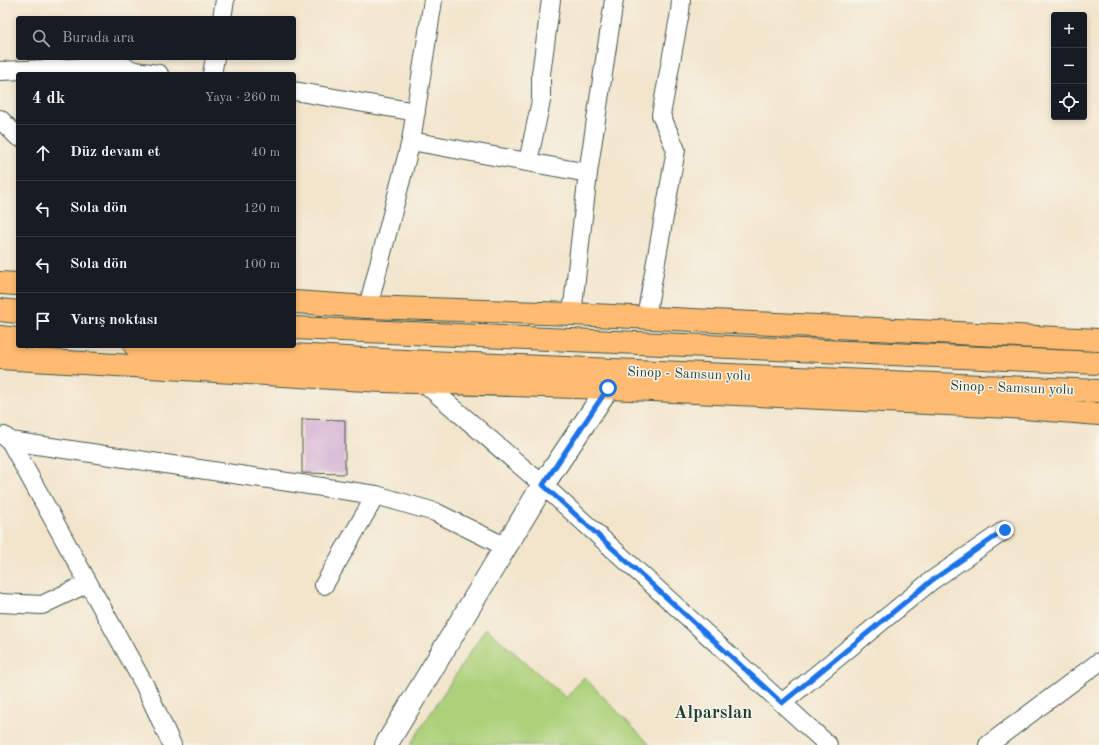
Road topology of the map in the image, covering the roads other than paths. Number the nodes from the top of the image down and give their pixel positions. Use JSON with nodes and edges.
{"nodes":[{"id":1,"x":225,"y":0,"type":"edge"},
{"id":2,"x":433,"y":0,"type":"edge"},
{"id":3,"x":551,"y":0,"type":"edge"},
{"id":4,"x":614,"y":0,"type":"edge"},
{"id":5,"x":681,"y":0,"type":"edge"},
{"id":6,"x":222,"y":16,"type":"edge"},
{"id":7,"x":215,"y":60,"type":"edge"},
{"id":8,"x":0,"y":71,"type":"edge"},
{"id":9,"x":142,"y":72,"type":"edge"},
{"id":10,"x":212,"y":72,"type":"edge"},
{"id":11,"x":296,"y":92,"type":"edge"},
{"id":12,"x":416,"y":112,"type":"junction"},
{"id":13,"x":0,"y":119,"type":"edge"},
{"id":14,"x":16,"y":134,"type":"edge"},
{"id":15,"x":411,"y":141,"type":"junction"},
{"id":16,"x":528,"y":162,"type":"junction"},
{"id":17,"x":588,"y":173,"type":"junction"},
{"id":18,"x":0,"y":283,"type":"edge"},
{"id":19,"x":16,"y":284,"type":"edge"},
{"id":20,"x":296,"y":302,"type":"edge"},
{"id":21,"x":368,"y":307,"type":"junction"},
{"id":22,"x":0,"y":310,"type":"edge"},
{"id":23,"x":16,"y":312,"type":"edge"},
{"id":24,"x":572,"y":314,"type":"junction"},
{"id":25,"x":646,"y":317,"type":"junction"},
{"id":26,"x":296,"y":328,"type":"edge"},
{"id":27,"x":0,"y":337,"type":"edge"},
{"id":28,"x":16,"y":339,"type":"edge"},
{"id":29,"x":1099,"y":340,"type":"edge"},
{"id":30,"x":170,"y":348,"type":"edge"},
{"id":31,"x":0,"y":358,"type":"edge"},
{"id":32,"x":1099,"y":363,"type":"edge"},
{"id":33,"x":423,"y":382,"type":"junction"},
{"id":34,"x":608,"y":388,"type":"junction"},
{"id":35,"x":1099,"y":392,"type":"edge"},
{"id":36,"x":1099,"y":414,"type":"edge"},
{"id":37,"x":5,"y":437,"type":"edge"},
{"id":38,"x":543,"y":485,"type":"junction"},
{"id":39,"x":376,"y":495,"type":"junction"},
{"id":40,"x":1005,"y":530,"type":"dead end"},
{"id":41,"x":506,"y":547,"type":"junction"},
{"id":42,"x":88,"y":584,"type":"junction"},
{"id":43,"x":324,"y":585,"type":"dead end"},
{"id":44,"x":0,"y":603,"type":"edge"},
{"id":45,"x":1099,"y":662,"type":"edge"},
{"id":46,"x":782,"y":703,"type":"junction"},
{"id":47,"x":172,"y":745,"type":"edge"},
{"id":48,"x":386,"y":745,"type":"edge"},
{"id":49,"x":828,"y":745,"type":"edge"},
{"id":50,"x":988,"y":745,"type":"edge"}],
"edges":[{"from":1,"to":6,"type":"street"},
{"from":2,"to":12,"type":"street"},
{"from":3,"to":16,"type":"street"},
{"from":4,"to":17,"type":"street"},
{"from":5,"to":25,"type":"street"},
{"from":7,"to":10,"type":"street"},
{"from":8,"to":9,"type":"street"},
{"from":11,"to":12,"type":"street"},
{"from":12,"to":15,"type":"street"},
{"from":13,"to":14,"type":"street"},
{"from":15,"to":16,"type":"street"},
{"from":15,"to":21,"type":"street"},
{"from":16,"to":17,"type":"street"},
{"from":17,"to":24,"type":"street"},
{"from":18,"to":19,"type":"highway"},
{"from":20,"to":21,"type":"highway"},
{"from":21,"to":24,"type":"highway"},
{"from":22,"to":23,"type":"highway"},
{"from":24,"to":25,"type":"highway"},
{"from":25,"to":29,"type":"highway"},
{"from":26,"to":32,"type":"highway","name":"Sinop - Samsun yolu"},
{"from":27,"to":28,"type":"highway"},
{"from":30,"to":35,"type":"highway","name":"Sinop - Samsun yolu"},
{"from":31,"to":33,"type":"highway"},
{"from":33,"to":34,"type":"highway"},
{"from":33,"to":38,"type":"street"},
{"from":34,"to":36,"type":"highway"},
{"from":34,"to":38,"type":"street"},
{"from":37,"to":39,"type":"street"},
{"from":37,"to":42,"type":"street"},
{"from":38,"to":41,"type":"street"},
{"from":38,"to":46,"type":"street"},
{"from":39,"to":41,"type":"street"},
{"from":39,"to":43,"type":"street"},
{"from":40,"to":46,"type":"street"},
{"from":41,"to":48,"type":"street"},
{"from":42,"to":44,"type":"street"},
{"from":42,"to":47,"type":"street"},
{"from":45,"to":50,"type":"street"},
{"from":46,"to":49,"type":"street"}]}
